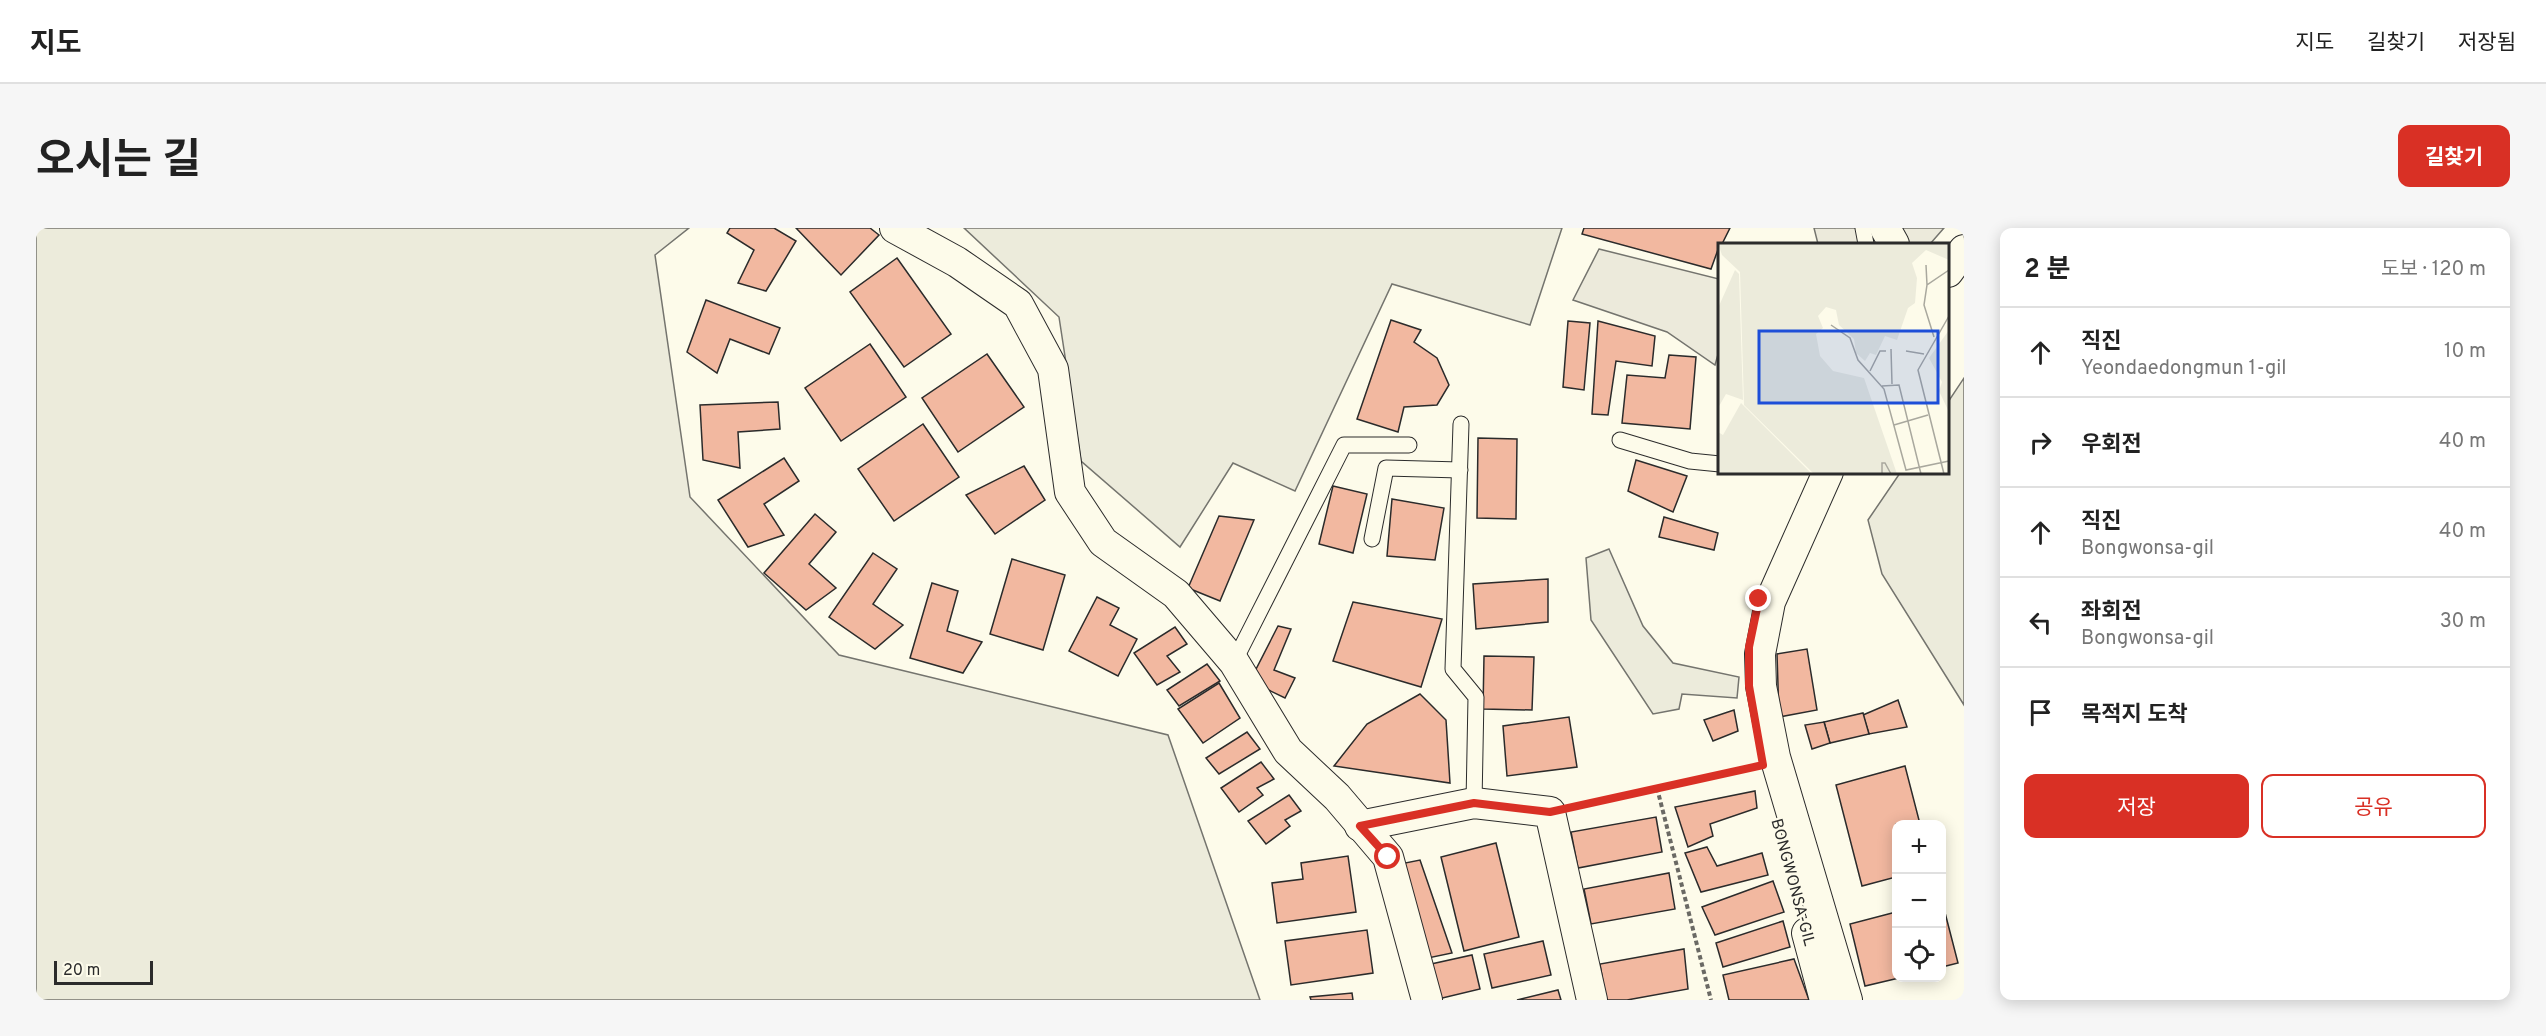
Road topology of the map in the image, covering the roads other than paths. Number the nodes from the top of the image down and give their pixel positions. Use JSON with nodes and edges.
{"nodes":[{"id":1,"x":896,"y":228,"type":"edge"},
{"id":2,"x":1863,"y":228,"type":"edge"},
{"id":3,"x":1885,"y":228,"type":"edge"},
{"id":4,"x":1908,"y":228,"type":"edge"},
{"id":5,"x":1964,"y":236,"type":"edge"},
{"id":6,"x":1866,"y":243,"type":"edge"},
{"id":7,"x":1892,"y":243,"type":"edge"},
{"id":8,"x":1916,"y":243,"type":"edge"},
{"id":9,"x":1964,"y":250,"type":"edge"},
{"id":10,"x":1949,"y":255,"type":"edge"},
{"id":11,"x":1949,"y":269,"type":"edge"},
{"id":12,"x":1461,"y":424,"type":"dead end"},
{"id":13,"x":1620,"y":440,"type":"dead end"},
{"id":14,"x":1409,"y":445,"type":"dead end"},
{"id":15,"x":1718,"y":464,"type":"edge"},
{"id":16,"x":1460,"y":470,"type":"junction"},
{"id":17,"x":1821,"y":474,"type":"edge"},
{"id":18,"x":1821,"y":474,"type":"edge"},
{"id":19,"x":1372,"y":540,"type":"dead end"},
{"id":20,"x":1234,"y":662,"type":"junction"},
{"id":21,"x":1474,"y":803,"type":"junction"},
{"id":22,"x":1360,"y":826,"type":"junction"},
{"id":23,"x":1427,"y":1000,"type":"edge"},
{"id":24,"x":1592,"y":1000,"type":"edge"},
{"id":25,"x":1825,"y":1000,"type":"edge"},
{"id":26,"x":1847,"y":1000,"type":"edge"}],
"edges":[{"from":1,"to":20,"type":"street"},
{"from":2,"to":6,"type":"lane"},
{"from":3,"to":7,"type":"street"},
{"from":4,"to":8,"type":"street"},
{"from":5,"to":10,"type":"street"},
{"from":9,"to":11,"type":"street"},
{"from":12,"to":16,"type":"lane"},
{"from":13,"to":15,"type":"lane"},
{"from":14,"to":20,"type":"lane"},
{"from":16,"to":19,"type":"lane"},
{"from":16,"to":21,"type":"lane"},
{"from":17,"to":25,"type":"street","name":"BONGWONSA-GIL"},
{"from":18,"to":26,"type":"street"},
{"from":20,"to":22,"type":"street"},
{"from":21,"to":22,"type":"street"},
{"from":21,"to":24,"type":"street"},
{"from":22,"to":23,"type":"street"}]}
